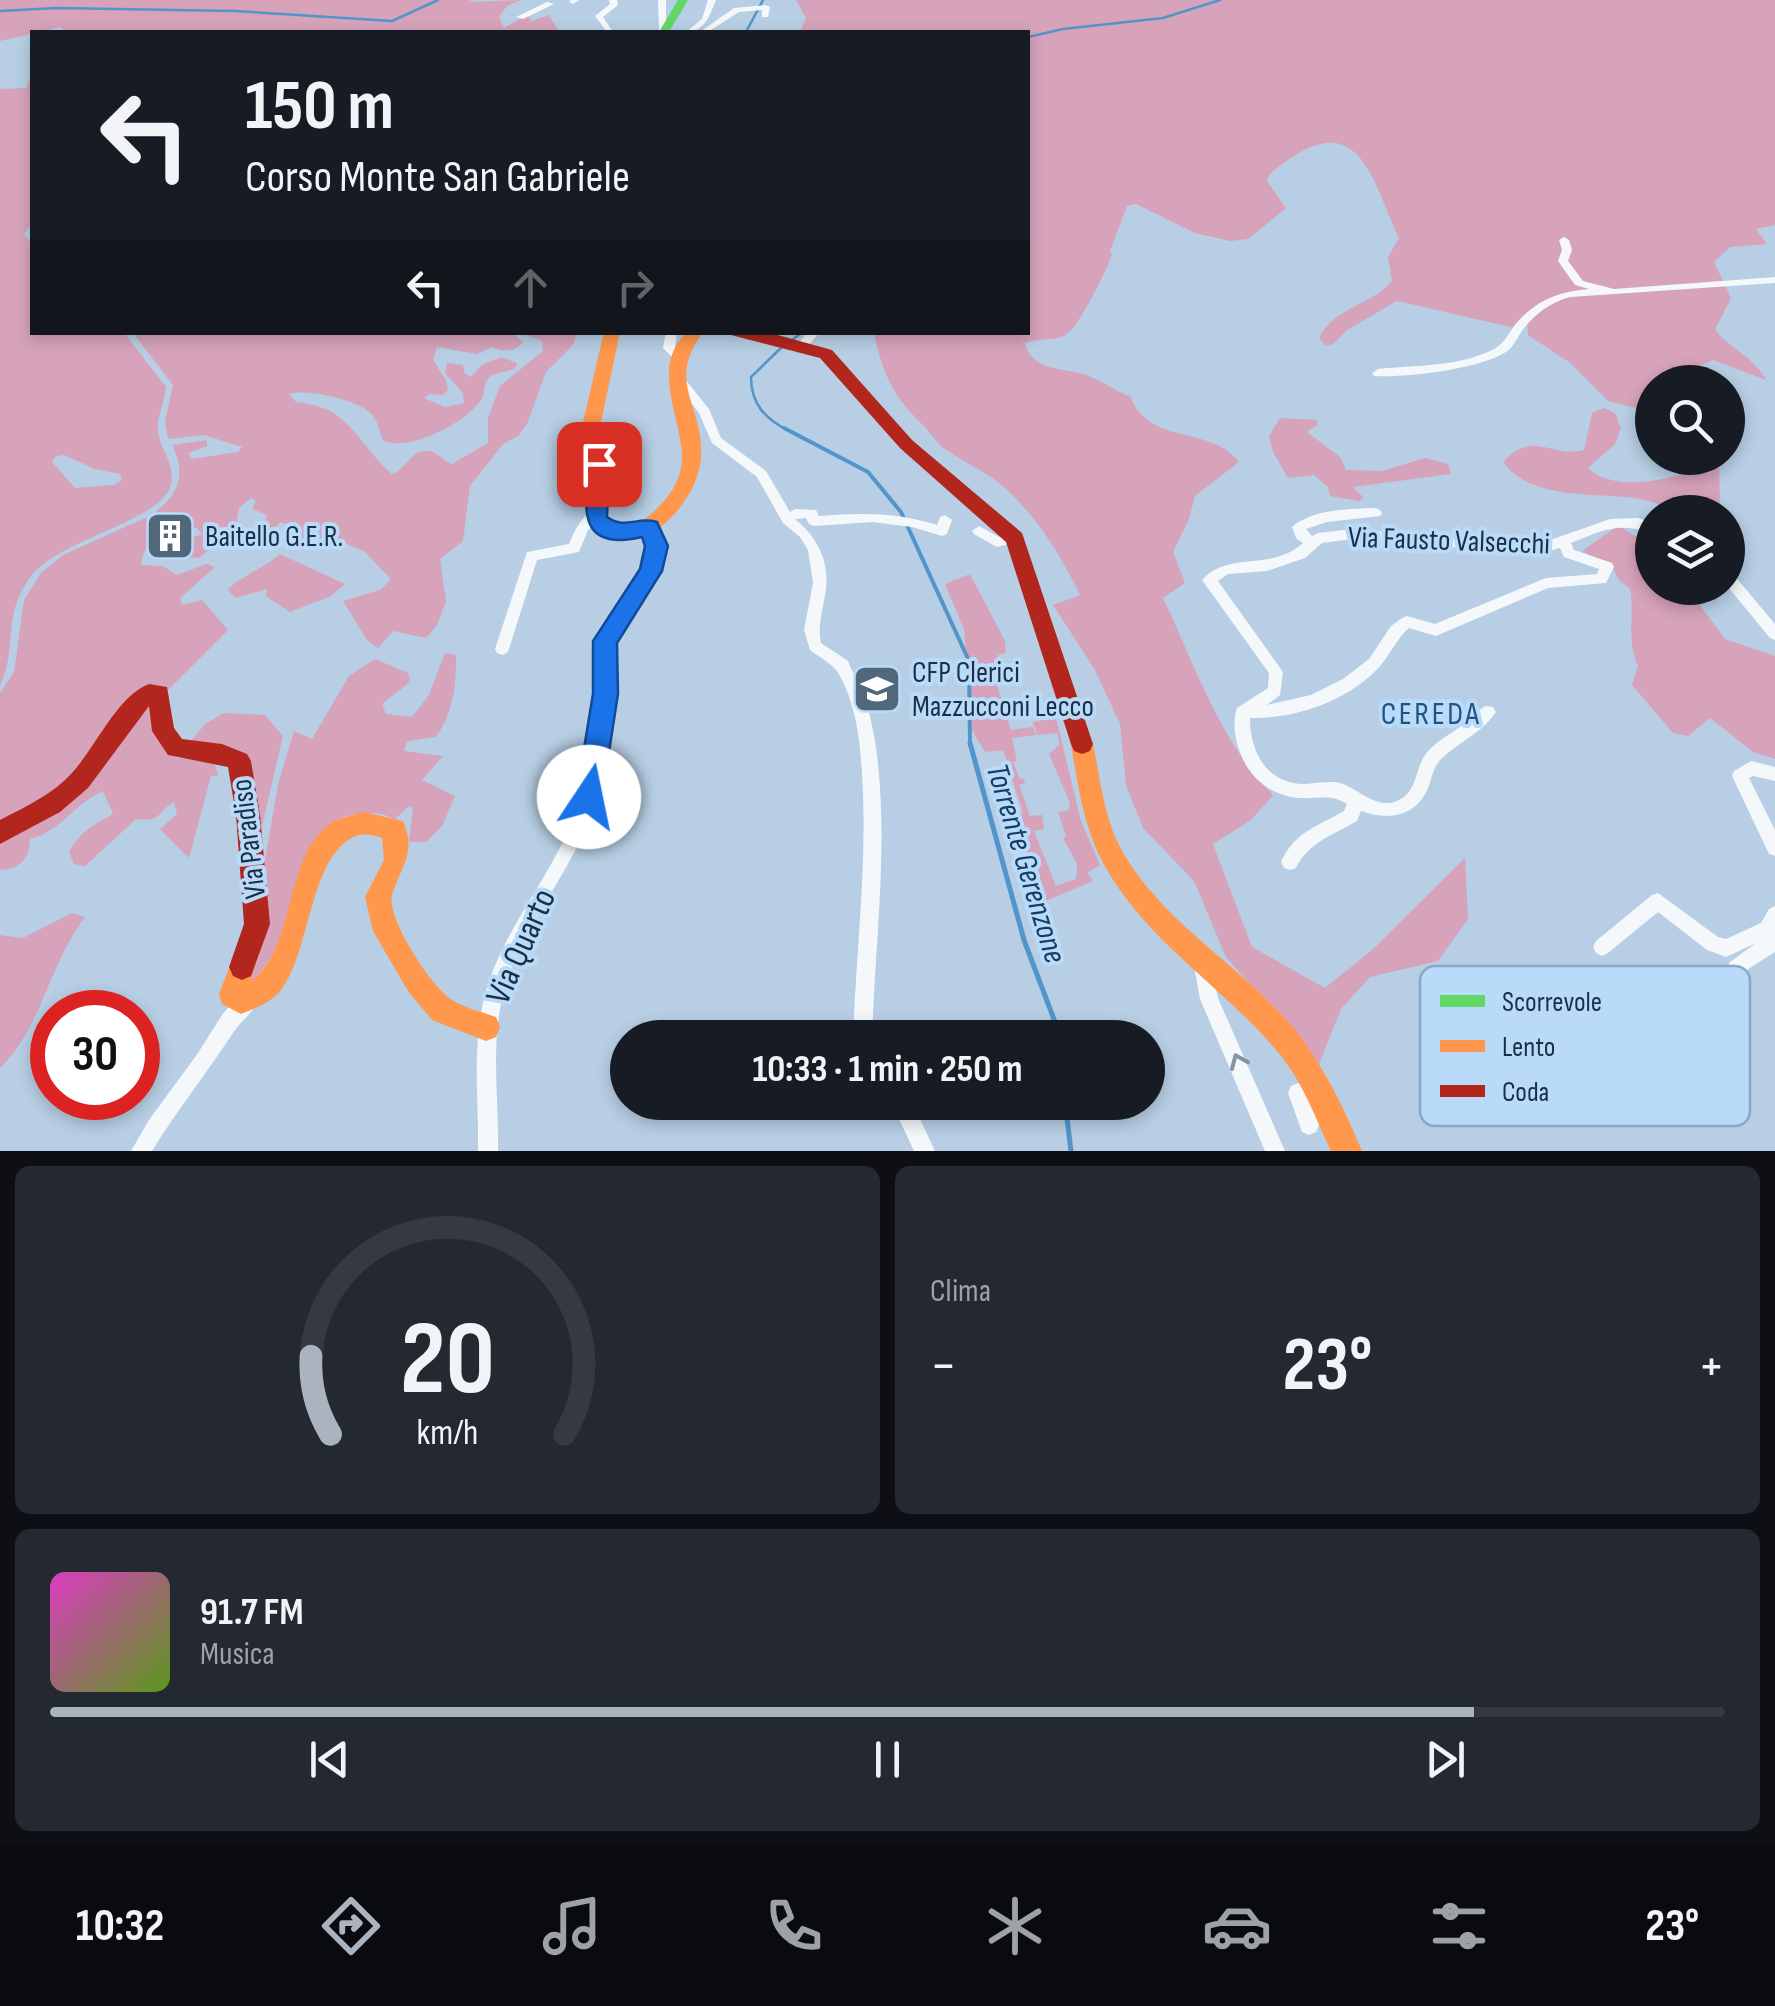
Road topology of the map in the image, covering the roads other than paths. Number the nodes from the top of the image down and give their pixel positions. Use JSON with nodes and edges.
{"nodes":[{"id":1,"x":612,"y":0,"type":"edge"},
{"id":2,"x":662,"y":0,"type":"edge"},
{"id":3,"x":683,"y":0,"type":"edge"},
{"id":4,"x":712,"y":0,"type":"edge"},
{"id":5,"x":733,"y":10,"type":"dead end"},
{"id":6,"x":608,"y":30,"type":"edge"},
{"id":7,"x":663,"y":30,"type":"edge"},
{"id":8,"x":664,"y":30,"type":"edge"},
{"id":9,"x":692,"y":30,"type":"edge"},
{"id":10,"x":708,"y":30,"type":"edge"},
{"id":11,"x":1564,"y":240,"type":"dead end"},
{"id":12,"x":1775,"y":280,"type":"edge"},
{"id":13,"x":1610,"y":291,"type":"junction"},
{"id":14,"x":611,"y":335,"type":"edge"},
{"id":15,"x":672,"y":335,"type":"edge"},
{"id":16,"x":691,"y":335,"type":"edge"},
{"id":17,"x":747,"y":335,"type":"edge"},
{"id":18,"x":809,"y":339,"type":"edge"},
{"id":19,"x":677,"y":367,"type":"junction"},
{"id":20,"x":1378,"y":373,"type":"dead end"},
{"id":21,"x":595,"y":514,"type":"junction"},
{"id":22,"x":795,"y":514,"type":"dead end"},
{"id":23,"x":1375,"y":514,"type":"dead end"},
{"id":24,"x":944,"y":520,"type":"dead end"},
{"id":25,"x":1635,"y":520,"type":"edge"},
{"id":26,"x":650,"y":527,"type":"junction"},
{"id":27,"x":978,"y":531,"type":"dead end"},
{"id":28,"x":1016,"y":538,"type":"junction"},
{"id":29,"x":1312,"y":544,"type":"junction"},
{"id":30,"x":1565,"y":544,"type":"junction"},
{"id":31,"x":1745,"y":598,"type":"edge"},
{"id":32,"x":1775,"y":634,"type":"edge"},
{"id":33,"x":502,"y":650,"type":"dead end"},
{"id":34,"x":1246,"y":710,"type":"junction"},
{"id":35,"x":1488,"y":712,"type":"dead end"},
{"id":36,"x":1775,"y":774,"type":"edge"},
{"id":37,"x":1355,"y":804,"type":"junction"},
{"id":38,"x":0,"y":833,"type":"edge"},
{"id":39,"x":1775,"y":848,"type":"edge"},
{"id":40,"x":1290,"y":862,"type":"dead end"},
{"id":41,"x":1775,"y":915,"type":"edge"},
{"id":42,"x":1775,"y":941,"type":"edge"},
{"id":43,"x":1602,"y":948,"type":"dead end"},
{"id":44,"x":1201,"y":957,"type":"junction"},
{"id":45,"x":1739,"y":966,"type":"edge"},
{"id":46,"x":254,"y":998,"type":"junction"},
{"id":47,"x":863,"y":1020,"type":"edge"},
{"id":48,"x":486,"y":1027,"type":"junction"},
{"id":49,"x":1298,"y":1093,"type":"dead end"},
{"id":50,"x":911,"y":1120,"type":"edge"},
{"id":51,"x":1309,"y":1125,"type":"dead end"},
{"id":52,"x":141,"y":1151,"type":"edge"},
{"id":53,"x":488,"y":1151,"type":"edge"},
{"id":54,"x":926,"y":1151,"type":"edge"},
{"id":55,"x":1275,"y":1151,"type":"edge"},
{"id":56,"x":1347,"y":1151,"type":"edge"}],
"edges":[{"from":1,"to":6,"type":"street"},
{"from":2,"to":7,"type":"street"},
{"from":3,"to":8,"type":"main road"},
{"from":4,"to":9,"type":"street"},
{"from":5,"to":10,"type":"street"},
{"from":11,"to":13,"type":"street"},
{"from":12,"to":13,"type":"street"},
{"from":13,"to":20,"type":"street"},
{"from":14,"to":21,"type":"main road"},
{"from":15,"to":19,"type":"street"},
{"from":16,"to":19,"type":"main road"},
{"from":17,"to":18,"type":"main road"},
{"from":18,"to":28,"type":"main road"},
{"from":19,"to":26,"type":"main road"},
{"from":19,"to":47,"type":"street"},
{"from":21,"to":26,"type":"main road"},
{"from":21,"to":33,"type":"street"},
{"from":22,"to":24,"type":"street"},
{"from":23,"to":29,"type":"street"},
{"from":25,"to":30,"type":"street","name":"Via Fausto Valsecchi"},
{"from":26,"to":48,"type":"street","name":"Via Quarto"},
{"from":27,"to":28,"type":"street"},
{"from":28,"to":44,"type":"main road"},
{"from":29,"to":30,"type":"street","name":"Via Fausto Valsecchi"},
{"from":29,"to":34,"type":"street","name":"Via Fausto Valsecchi"},
{"from":30,"to":34,"type":"street","name":"Via Fausto Valsecchi"},
{"from":31,"to":32,"type":"street"},
{"from":34,"to":37,"type":"street"},
{"from":35,"to":37,"type":"street"},
{"from":36,"to":39,"type":"street"},
{"from":37,"to":40,"type":"street"},
{"from":38,"to":46,"type":"main road","name":"Via Paradiso"},
{"from":41,"to":43,"type":"street"},
{"from":42,"to":45,"type":"street"},
{"from":55,"to":44,"type":"street","one_way":true},
{"from":44,"to":56,"type":"main road"},
{"from":46,"to":48,"type":"main road","name":"Via Paradiso"},
{"from":46,"to":52,"type":"street","name":"Via Paradiso"},
{"from":48,"to":53,"type":"street","name":"Via Quarto"},
{"from":49,"to":51,"type":"street"},
{"from":50,"to":54,"type":"street"}]}
